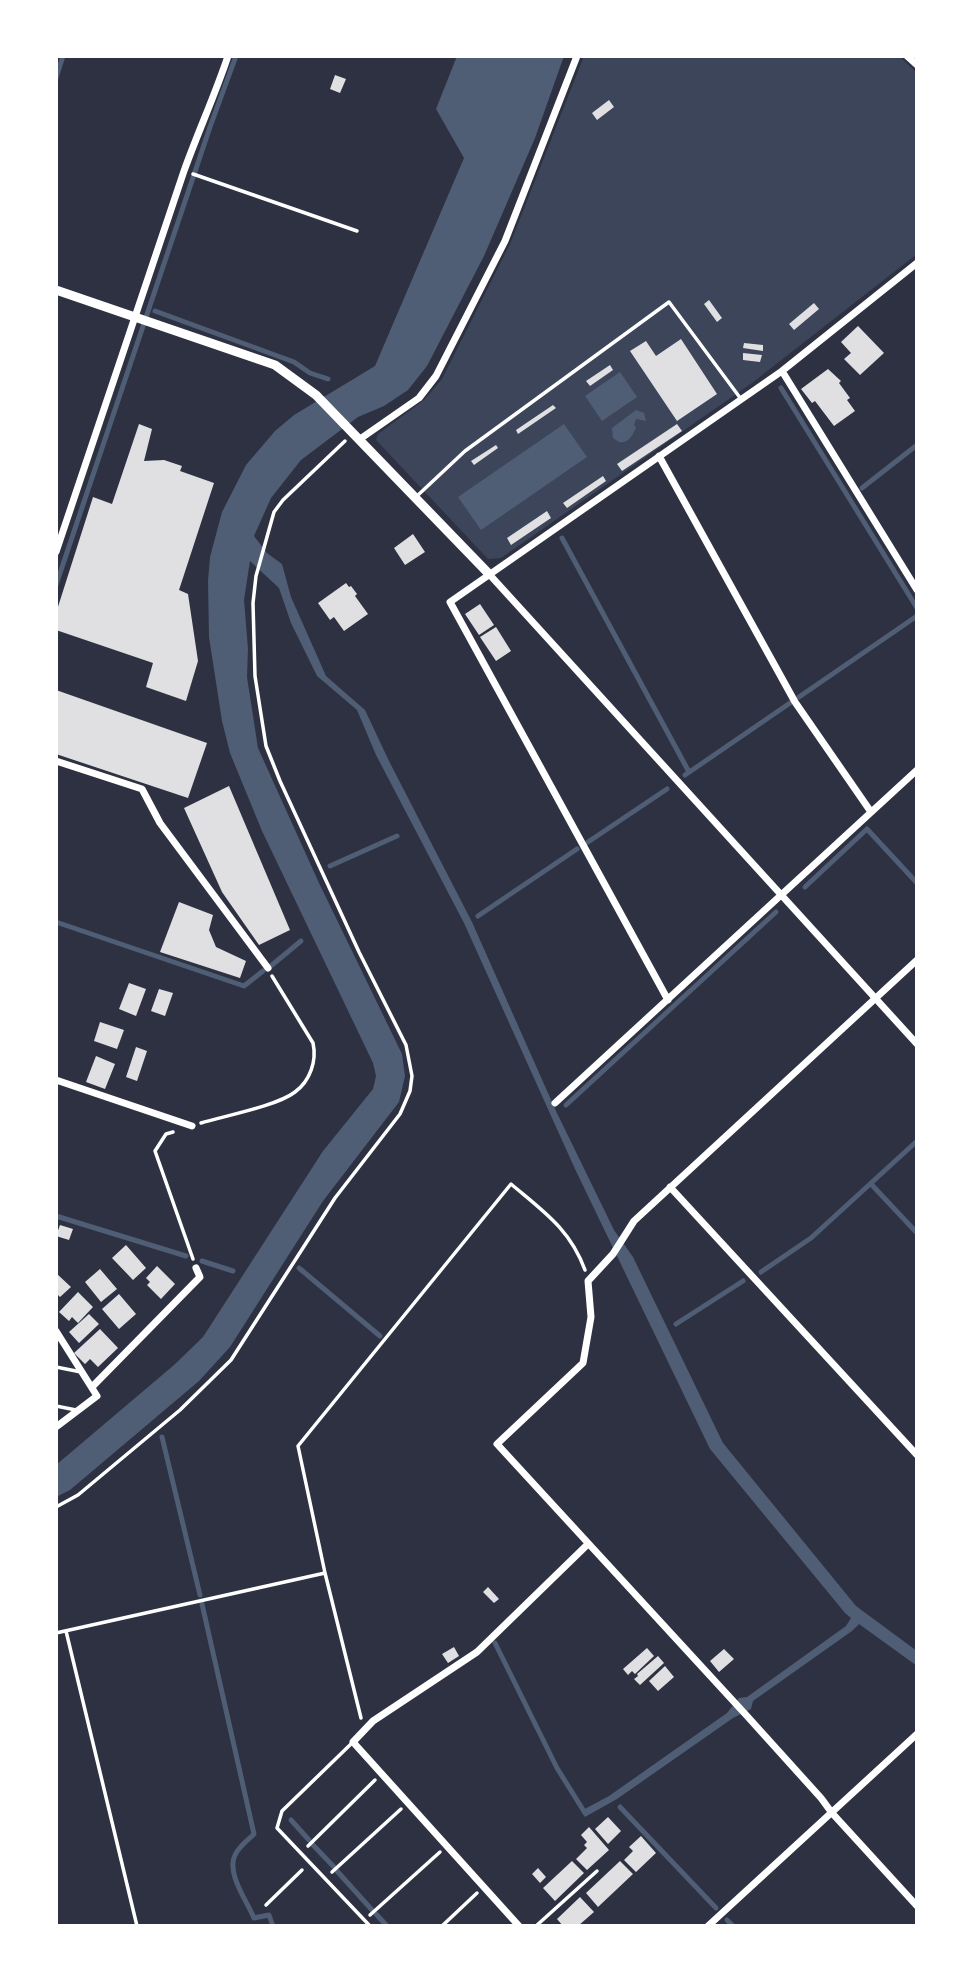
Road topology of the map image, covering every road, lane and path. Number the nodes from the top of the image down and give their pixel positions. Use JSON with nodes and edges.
{"nodes":[{"id":1,"x":228,"y":56,"type":"edge"},
{"id":2,"x":577,"y":56,"type":"edge"},
{"id":3,"x":907,"y":56,"type":"edge"},
{"id":4,"x":917,"y":65,"type":"edge"},
{"id":5,"x":200,"y":176,"type":"dead end"},
{"id":6,"x":357,"y":231,"type":"dead end"},
{"id":7,"x":917,"y":263,"type":"edge"},
{"id":8,"x":56,"y":290,"type":"edge"},
{"id":9,"x":135,"y":317,"type":"junction"},
{"id":10,"x":782,"y":371,"type":"junction"},
{"id":11,"x":741,"y":399,"type":"junction"},
{"id":12,"x":355,"y":433,"type":"junction"},
{"id":13,"x":659,"y":456,"type":"junction"},
{"id":14,"x":416,"y":497,"type":"junction"},
{"id":15,"x":56,"y":552,"type":"edge"},
{"id":16,"x":489,"y":574,"type":"junction"},
{"id":17,"x":917,"y":590,"type":"edge"},
{"id":18,"x":56,"y":761,"type":"edge"},
{"id":19,"x":917,"y":770,"type":"edge"},
{"id":20,"x":871,"y":812,"type":"junction"},
{"id":21,"x":782,"y":896,"type":"junction"},
{"id":22,"x":917,"y":960,"type":"edge"},
{"id":23,"x":268,"y":968,"type":"joint"},
{"id":24,"x":875,"y":999,"type":"junction"},
{"id":25,"x":668,"y":1000,"type":"junction"},
{"id":26,"x":917,"y":1044,"type":"edge"},
{"id":27,"x":56,"y":1080,"type":"edge"},
{"id":28,"x":555,"y":1103,"type":"dead end"},
{"id":29,"x":192,"y":1126,"type":"junction"},
{"id":30,"x":670,"y":1187,"type":"junction"},
{"id":31,"x":196,"y":1268,"type":"joint"},
{"id":32,"x":588,"y":1281,"type":"junction"},
{"id":33,"x":56,"y":1331,"type":"edge"},
{"id":34,"x":56,"y":1367,"type":"edge"},
{"id":35,"x":82,"y":1372,"type":"junction"},
{"id":36,"x":92,"y":1387,"type":"junction"},
{"id":37,"x":56,"y":1406,"type":"edge"},
{"id":38,"x":78,"y":1410,"type":"junction"},
{"id":39,"x":56,"y":1427,"type":"edge"},
{"id":40,"x":917,"y":1455,"type":"edge"},
{"id":41,"x":56,"y":1507,"type":"edge"},
{"id":42,"x":588,"y":1544,"type":"junction"},
{"id":43,"x":325,"y":1573,"type":"junction"},
{"id":44,"x":66,"y":1631,"type":"junction"},
{"id":45,"x":56,"y":1633,"type":"edge"},
{"id":46,"x":364,"y":1730,"type":"junction"},
{"id":47,"x":917,"y":1734,"type":"edge"},
{"id":48,"x":353,"y":1742,"type":"junction"},
{"id":49,"x":382,"y":1774,"type":"junction"},
{"id":50,"x":407,"y":1802,"type":"junction"},
{"id":51,"x":832,"y":1813,"type":"junction"},
{"id":52,"x":447,"y":1846,"type":"junction"},
{"id":53,"x":300,"y":1853,"type":"junction"},
{"id":54,"x":310,"y":1863,"type":"junction"},
{"id":55,"x":597,"y":1871,"type":"dead end"},
{"id":56,"x":325,"y":1879,"type":"junction"},
{"id":57,"x":484,"y":1887,"type":"junction"},
{"id":58,"x":266,"y":1905,"type":"dead end"},
{"id":59,"x":917,"y":1906,"type":"edge"},
{"id":60,"x":364,"y":1920,"type":"junction"},
{"id":61,"x":136,"y":1926,"type":"edge"},
{"id":62,"x":370,"y":1926,"type":"edge"},
{"id":63,"x":442,"y":1926,"type":"edge"},
{"id":64,"x":519,"y":1926,"type":"edge"},
{"id":65,"x":536,"y":1926,"type":"edge"},
{"id":66,"x":708,"y":1926,"type":"edge"}],
"edges":[{"from":1,"to":9,"type":"street"},
{"from":2,"to":12,"type":"street"},
{"from":3,"to":4,"type":"street"},
{"from":5,"to":6,"type":"path"},
{"from":7,"to":10,"type":"street"},
{"from":8,"to":9,"type":"street"},
{"from":9,"to":12,"type":"street"},
{"from":9,"to":15,"type":"street"},
{"from":10,"to":11,"type":"street"},
{"from":10,"to":17,"type":"street"},
{"from":11,"to":13,"type":"street"},
{"from":11,"to":14,"type":"lane"},
{"from":12,"to":14,"type":"street"},
{"from":12,"to":41,"type":"path"},
{"from":13,"to":16,"type":"street"},
{"from":13,"to":20,"type":"street"},
{"from":14,"to":16,"type":"street"},
{"from":16,"to":21,"type":"street"},
{"from":16,"to":25,"type":"street"},
{"from":18,"to":23,"type":"street"},
{"from":19,"to":20,"type":"street"},
{"from":20,"to":21,"type":"street"},
{"from":21,"to":24,"type":"street"},
{"from":21,"to":25,"type":"street"},
{"from":22,"to":24,"type":"street"},
{"from":23,"to":29,"type":"path"},
{"from":24,"to":26,"type":"street"},
{"from":24,"to":30,"type":"street"},
{"from":25,"to":28,"type":"street"},
{"from":27,"to":29,"type":"street"},
{"from":29,"to":31,"type":"path"},
{"from":30,"to":32,"type":"street"},
{"from":30,"to":40,"type":"street"},
{"from":31,"to":36,"type":"street"},
{"from":32,"to":42,"type":"street"},
{"from":32,"to":43,"type":"path"},
{"from":33,"to":35,"type":"street"},
{"from":34,"to":35,"type":"lane"},
{"from":35,"to":36,"type":"street"},
{"from":36,"to":38,"type":"street"},
{"from":37,"to":38,"type":"lane"},
{"from":38,"to":39,"type":"street"},
{"from":42,"to":46,"type":"street"},
{"from":42,"to":51,"type":"street"},
{"from":43,"to":44,"type":"path"},
{"from":43,"to":46,"type":"path"},
{"from":44,"to":45,"type":"path"},
{"from":44,"to":61,"type":"path"},
{"from":46,"to":48,"type":"street"},
{"from":47,"to":51,"type":"street"},
{"from":48,"to":49,"type":"street"},
{"from":48,"to":53,"type":"lane"},
{"from":49,"to":50,"type":"street"},
{"from":49,"to":53,"type":"path"},
{"from":50,"to":52,"type":"street"},
{"from":50,"to":56,"type":"path"},
{"from":51,"to":59,"type":"street"},
{"from":51,"to":66,"type":"street"},
{"from":52,"to":57,"type":"street"},
{"from":52,"to":60,"type":"path"},
{"from":53,"to":54,"type":"lane"},
{"from":54,"to":56,"type":"lane"},
{"from":54,"to":58,"type":"path"},
{"from":55,"to":65,"type":"lane"},
{"from":56,"to":60,"type":"lane"},
{"from":57,"to":63,"type":"path"},
{"from":57,"to":64,"type":"street"},
{"from":60,"to":62,"type":"lane"}]}
